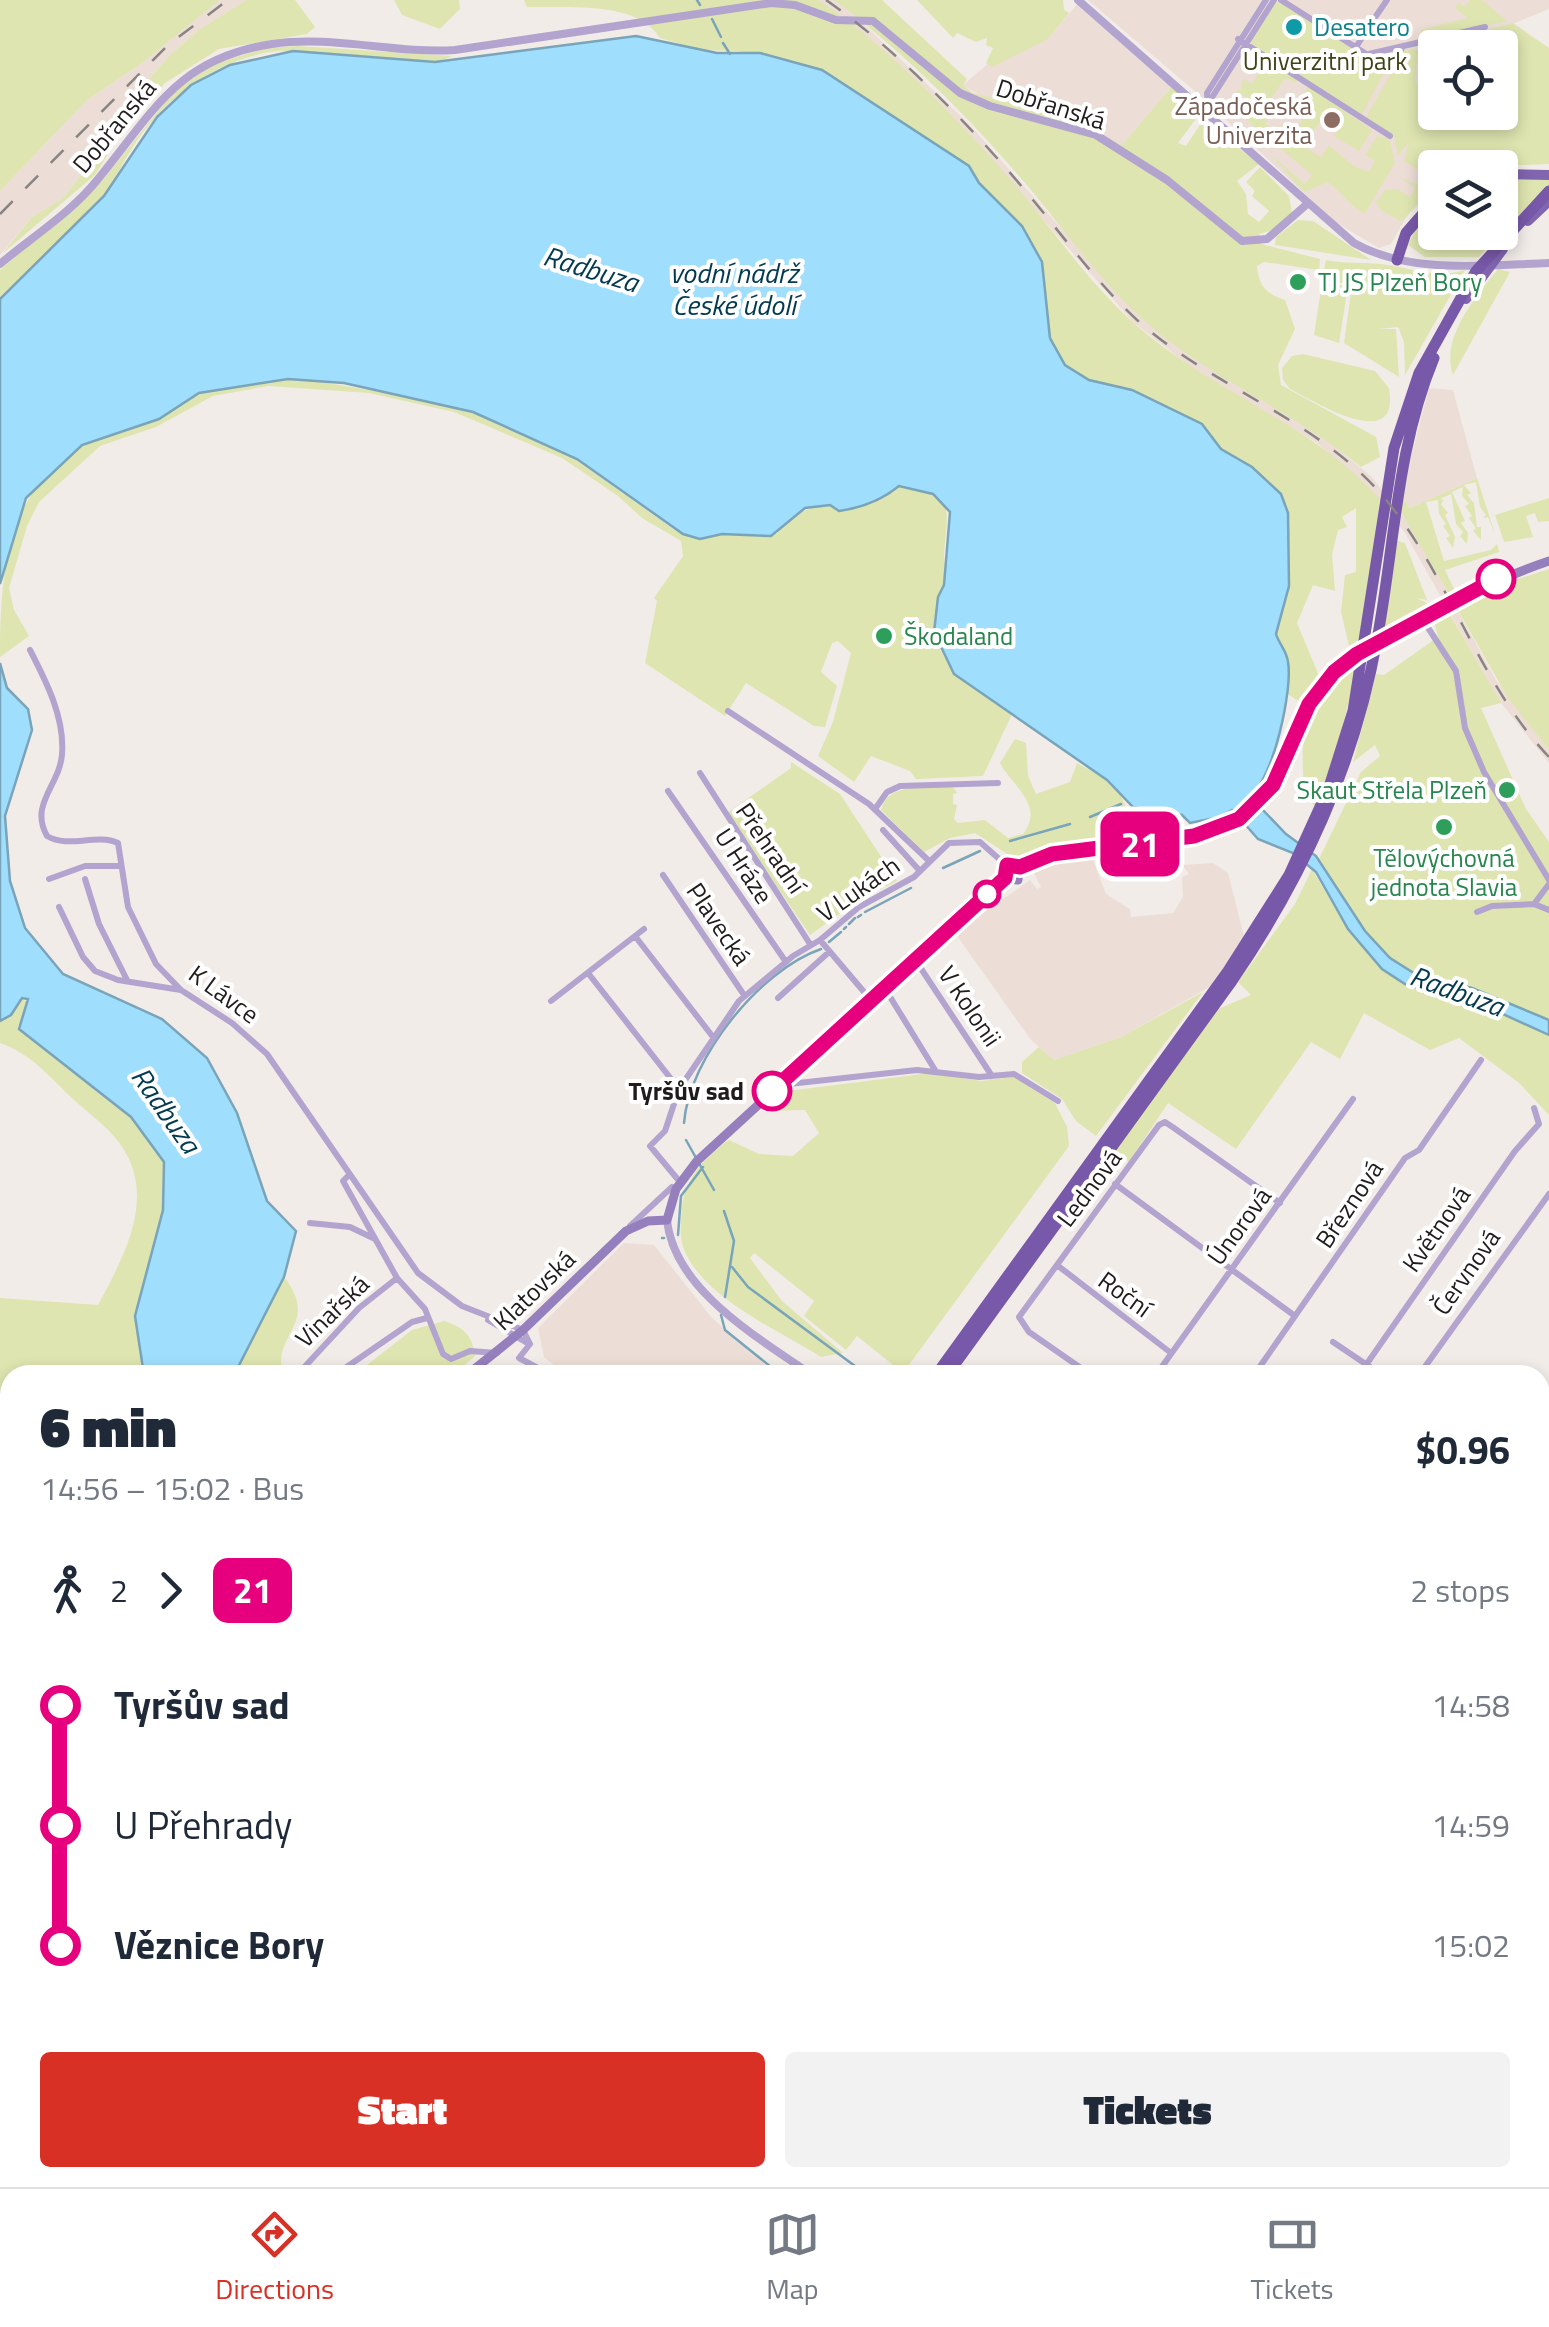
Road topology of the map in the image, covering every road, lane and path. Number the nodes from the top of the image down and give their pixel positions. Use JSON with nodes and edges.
{"nodes":[{"id":1,"x":1078,"y":0,"type":"edge"},
{"id":2,"x":1266,"y":0,"type":"edge"},
{"id":3,"x":1278,"y":0,"type":"edge"},
{"id":4,"x":1386,"y":0,"type":"edge"},
{"id":5,"x":1484,"y":27,"type":"dead end"},
{"id":6,"x":1241,"y":42,"type":"junction"},
{"id":7,"x":1403,"y":46,"type":"junction"},
{"id":8,"x":1356,"y":47,"type":"junction"},
{"id":9,"x":1368,"y":54,"type":"junction"},
{"id":10,"x":1206,"y":107,"type":"junction"},
{"id":11,"x":1390,"y":136,"type":"dead end"},
{"id":12,"x":1518,"y":174,"type":"edge"},
{"id":13,"x":1549,"y":174,"type":"edge"},
{"id":14,"x":1549,"y":191,"type":"edge"},
{"id":15,"x":1549,"y":202,"type":"edge"},
{"id":16,"x":1306,"y":205,"type":"junction"},
{"id":17,"x":1549,"y":212,"type":"edge"},
{"id":18,"x":1418,"y":219,"type":"edge"},
{"id":19,"x":1518,"y":223,"type":"edge"},
{"id":20,"x":1522,"y":228,"type":"junction"},
{"id":21,"x":1493,"y":250,"type":"edge"},
{"id":22,"x":1396,"y":260,"type":"junction"},
{"id":23,"x":1549,"y":262,"type":"edge"},
{"id":24,"x":0,"y":264,"type":"edge"},
{"id":25,"x":1434,"y":358,"type":"joint"},
{"id":26,"x":1392,"y":489,"type":"junction"},
{"id":27,"x":1549,"y":561,"type":"edge"},
{"id":28,"x":1423,"y":620,"type":"junction"},
{"id":29,"x":1373,"y":638,"type":"junction"},
{"id":30,"x":30,"y":650,"type":"dead end"},
{"id":31,"x":728,"y":711,"type":"dead end"},
{"id":32,"x":700,"y":773,"type":"dead end"},
{"id":33,"x":998,"y":784,"type":"dead end"},
{"id":34,"x":668,"y":791,"type":"dead end"},
{"id":35,"x":875,"y":808,"type":"junction"},
{"id":36,"x":884,"y":830,"type":"dead end"},
{"id":37,"x":928,"y":860,"type":"junction"},
{"id":38,"x":121,"y":866,"type":"junction"},
{"id":39,"x":1007,"y":866,"type":"junction"},
{"id":40,"x":1020,"y":867,"type":"junction"},
{"id":41,"x":919,"y":870,"type":"junction"},
{"id":42,"x":662,"y":875,"type":"dead end"},
{"id":43,"x":1005,"y":878,"type":"junction"},
{"id":44,"x":85,"y":879,"type":"dead end"},
{"id":45,"x":50,"y":880,"type":"dead end"},
{"id":46,"x":1549,"y":882,"type":"edge"},
{"id":47,"x":1534,"y":904,"type":"junction"},
{"id":48,"x":59,"y":906,"type":"dead end"},
{"id":49,"x":1549,"y":910,"type":"edge"},
{"id":50,"x":1477,"y":912,"type":"dead end"},
{"id":51,"x":644,"y":929,"type":"dead end"},
{"id":52,"x":635,"y":936,"type":"junction"},
{"id":53,"x":820,"y":940,"type":"junction"},
{"id":54,"x":810,"y":944,"type":"junction"},
{"id":55,"x":829,"y":952,"type":"junction"},
{"id":56,"x":914,"y":958,"type":"junction"},
{"id":57,"x":786,"y":962,"type":"junction"},
{"id":58,"x":588,"y":973,"type":"junction"},
{"id":59,"x":128,"y":982,"type":"junction"},
{"id":60,"x":884,"y":987,"type":"junction"},
{"id":61,"x":180,"y":990,"type":"junction"},
{"id":62,"x":744,"y":994,"type":"junction"},
{"id":63,"x":778,"y":998,"type":"dead end"},
{"id":64,"x":870,"y":999,"type":"junction"},
{"id":65,"x":551,"y":1001,"type":"dead end"},
{"id":66,"x":713,"y":1037,"type":"junction"},
{"id":67,"x":1482,"y":1060,"type":"dead end"},
{"id":68,"x":935,"y":1072,"type":"junction"},
{"id":69,"x":992,"y":1076,"type":"junction"},
{"id":70,"x":778,"y":1085,"type":"junction"},
{"id":71,"x":679,"y":1089,"type":"junction"},
{"id":72,"x":1354,"y":1099,"type":"dead end"},
{"id":73,"x":1058,"y":1102,"type":"dead end"},
{"id":74,"x":1534,"y":1108,"type":"dead end"},
{"id":75,"x":349,"y":1175,"type":"junction"},
{"id":76,"x":676,"y":1184,"type":"junction"},
{"id":77,"x":1115,"y":1184,"type":"junction"},
{"id":78,"x":1549,"y":1194,"type":"edge"},
{"id":79,"x":1280,"y":1203,"type":"junction"},
{"id":80,"x":667,"y":1220,"type":"junction"},
{"id":81,"x":310,"y":1223,"type":"dead end"},
{"id":82,"x":626,"y":1231,"type":"junction"},
{"id":83,"x":376,"y":1240,"type":"junction"},
{"id":84,"x":1057,"y":1264,"type":"junction"},
{"id":85,"x":1231,"y":1270,"type":"junction"},
{"id":86,"x":397,"y":1278,"type":"junction"},
{"id":87,"x":1295,"y":1316,"type":"junction"},
{"id":88,"x":428,"y":1318,"type":"junction"},
{"id":89,"x":519,"y":1333,"type":"junction"},
{"id":90,"x":1334,"y":1342,"type":"dead end"},
{"id":91,"x":497,"y":1353,"type":"junction"},
{"id":92,"x":1172,"y":1353,"type":"junction"},
{"id":93,"x":307,"y":1365,"type":"edge"},
{"id":94,"x":350,"y":1365,"type":"edge"},
{"id":95,"x":481,"y":1365,"type":"edge"},
{"id":96,"x":532,"y":1365,"type":"edge"},
{"id":97,"x":798,"y":1365,"type":"edge"},
{"id":98,"x":943,"y":1365,"type":"edge"},
{"id":99,"x":954,"y":1365,"type":"edge"},
{"id":100,"x":1077,"y":1365,"type":"edge"},
{"id":101,"x":1163,"y":1365,"type":"edge"},
{"id":102,"x":1261,"y":1365,"type":"edge"},
{"id":103,"x":1365,"y":1365,"type":"edge"},
{"id":104,"x":1367,"y":1365,"type":"edge"},
{"id":105,"x":1426,"y":1365,"type":"edge"}],
"edges":[{"from":1,"to":10,"type":"street"},
{"from":2,"to":6,"type":"street"},
{"from":3,"to":6,"type":"street"},
{"from":3,"to":8,"type":"street"},
{"from":4,"to":8,"type":"street"},
{"from":5,"to":7,"type":"street"},
{"from":6,"to":10,"type":"street"},
{"from":6,"to":11,"type":"street"},
{"from":7,"to":9,"type":"street"},
{"from":7,"to":9,"type":"street"},
{"from":8,"to":9,"type":"street"},
{"from":10,"to":16,"type":"street"},
{"from":12,"to":13,"type":"main road"},
{"from":14,"to":19,"type":"highway"},
{"from":15,"to":20,"type":"main road"},
{"from":16,"to":22,"type":"street"},
{"from":16,"to":24,"type":"street","name":"Dobřanská"},
{"from":17,"to":20,"type":"main road"},
{"from":18,"to":22,"type":"highway"},
{"from":20,"to":25,"type":"main road"},
{"from":21,"to":26,"type":"highway"},
{"from":22,"to":23,"type":"street"},
{"from":25,"to":26,"type":"highway"},
{"from":26,"to":29,"type":"highway"},
{"from":27,"to":28,"type":"main road"},
{"from":28,"to":40,"type":"main road"},
{"from":28,"to":46,"type":"street"},
{"from":29,"to":98,"type":"highway"},
{"from":29,"to":99,"type":"highway"},
{"from":30,"to":38,"type":"street"},
{"from":31,"to":35,"type":"street"},
{"from":32,"to":54,"type":"street","name":"Přehradní"},
{"from":33,"to":35,"type":"street"},
{"from":34,"to":57,"type":"street","name":"U Hráze"},
{"from":35,"to":37,"type":"street"},
{"from":36,"to":41,"type":"street","name":"V Lukách"},
{"from":37,"to":39,"type":"street","name":"V Lukách"},
{"from":37,"to":41,"type":"street","name":"V Lukách"},
{"from":38,"to":45,"type":"street"},
{"from":38,"to":61,"type":"street","name":"K Lávce"},
{"from":39,"to":40,"type":"main road"},
{"from":39,"to":43,"type":"main road"},
{"from":40,"to":43,"type":"main road","name":"Klatovská"},
{"from":41,"to":53,"type":"street","name":"V Lukách"},
{"from":42,"to":62,"type":"street","name":"Plavecká"},
{"from":43,"to":56,"type":"main road","name":"Klatovská"},
{"from":44,"to":59,"type":"street"},
{"from":46,"to":47,"type":"street"},
{"from":47,"to":49,"type":"street"},
{"from":47,"to":50,"type":"street"},
{"from":48,"to":59,"type":"street"},
{"from":51,"to":52,"type":"street"},
{"from":52,"to":58,"type":"street"},
{"from":52,"to":66,"type":"street"},
{"from":53,"to":54,"type":"street","name":"V Lukách"},
{"from":53,"to":55,"type":"street","name":"V Lukách"},
{"from":54,"to":57,"type":"street","name":"V Lukách"},
{"from":55,"to":63,"type":"street","name":"V Lukách"},
{"from":55,"to":64,"type":"street"},
{"from":56,"to":60,"type":"main road","name":"Klatovská"},
{"from":56,"to":69,"type":"street","name":"V Kolonii"},
{"from":57,"to":62,"type":"street","name":"V Lukách"},
{"from":58,"to":65,"type":"street"},
{"from":58,"to":71,"type":"street"},
{"from":59,"to":61,"type":"street"},
{"from":60,"to":64,"type":"main road","name":"Klatovská"},
{"from":60,"to":68,"type":"street"},
{"from":61,"to":75,"type":"street","name":"K Lávce"},
{"from":62,"to":66,"type":"street","name":"V Lukách"},
{"from":64,"to":70,"type":"main road","name":"Klatovská"},
{"from":66,"to":71,"type":"street","name":"V Lukách"},
{"from":67,"to":87,"type":"street","name":"Březnová"},
{"from":68,"to":69,"type":"street"},
{"from":68,"to":70,"type":"street"},
{"from":69,"to":73,"type":"street"},
{"from":70,"to":76,"type":"main road","name":"Klatovská"},
{"from":71,"to":76,"type":"street","name":"V Lukách"},
{"from":72,"to":79,"type":"street","name":"Únorová"},
{"from":74,"to":104,"type":"street","name":"Květnová"},
{"from":75,"to":83,"type":"street"},
{"from":75,"to":89,"type":"street","name":"K Lávce"},
{"from":76,"to":80,"type":"main road","name":"Klatovská"},
{"from":76,"to":82,"type":"street","name":"Klatovská"},
{"from":77,"to":79,"type":"street","name":"Lednová"},
{"from":77,"to":84,"type":"street","name":"Lednová"},
{"from":77,"to":85,"type":"street"},
{"from":78,"to":105,"type":"street","name":"Červnová"},
{"from":79,"to":85,"type":"street","name":"Únorová"},
{"from":80,"to":82,"type":"main road","name":"Klatovská"},
{"from":80,"to":97,"type":"street"},
{"from":81,"to":83,"type":"street"},
{"from":82,"to":89,"type":"main road","name":"Klatovská"},
{"from":83,"to":86,"type":"street"},
{"from":84,"to":92,"type":"street","name":"Roční"},
{"from":84,"to":100,"type":"street","name":"Lednová"},
{"from":85,"to":87,"type":"street"},
{"from":85,"to":92,"type":"street","name":"Únorová"},
{"from":86,"to":88,"type":"street"},
{"from":86,"to":93,"type":"street","name":"Vinařská"},
{"from":87,"to":102,"type":"street","name":"Březnová"},
{"from":88,"to":91,"type":"street"},
{"from":88,"to":94,"type":"street"},
{"from":89,"to":91,"type":"main road","name":"Klatovská"},
{"from":89,"to":96,"type":"street"},
{"from":90,"to":103,"type":"street"},
{"from":91,"to":95,"type":"main road","name":"Klatovská"},
{"from":92,"to":101,"type":"street","name":"Únorová"}]}
